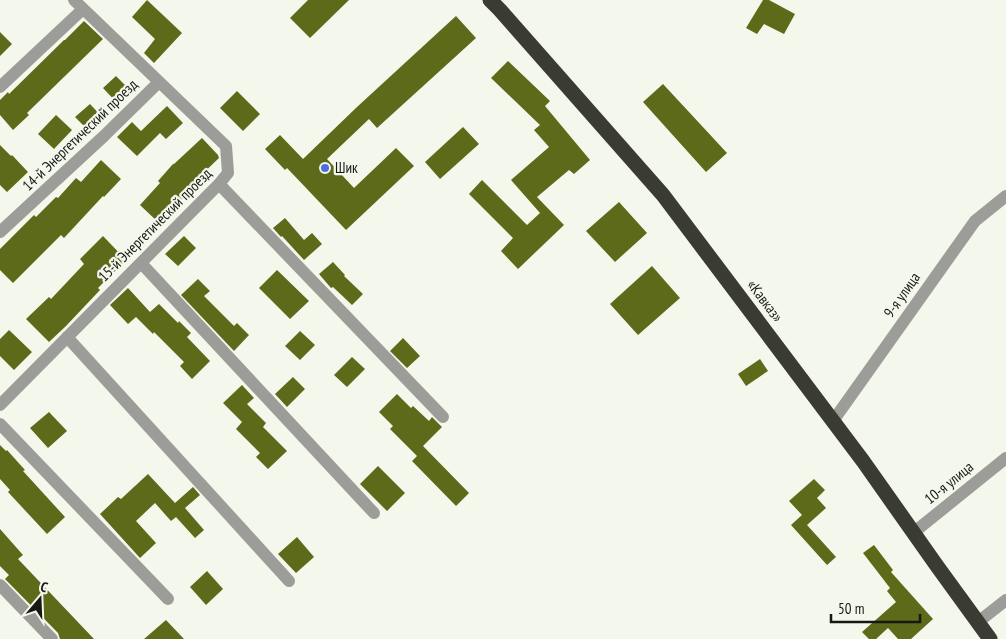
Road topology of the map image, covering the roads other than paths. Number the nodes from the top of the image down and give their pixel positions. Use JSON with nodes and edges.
{"nodes":[{"id":1,"x":490,"y":0,"type":"edge"},
{"id":2,"x":79,"y":4,"type":"edge"},
{"id":3,"x":159,"y":82,"type":"junction"},
{"id":4,"x":0,"y":87,"type":"edge"},
{"id":5,"x":219,"y":184,"type":"junction"},
{"id":6,"x":1006,"y":196,"type":"edge"},
{"id":7,"x":0,"y":232,"type":"edge"},
{"id":8,"x":141,"y":263,"type":"junction"},
{"id":9,"x":67,"y":337,"type":"junction"},
{"id":10,"x":2,"y":401,"type":"edge"},
{"id":11,"x":443,"y":417,"type":"dead end"},
{"id":12,"x":833,"y":421,"type":"junction"},
{"id":13,"x":0,"y":424,"type":"edge"},
{"id":14,"x":1006,"y":458,"type":"edge"},
{"id":15,"x":374,"y":513,"type":"dead end"},
{"id":16,"x":913,"y":533,"type":"junction"},
{"id":17,"x":289,"y":581,"type":"dead end"},
{"id":18,"x":0,"y":586,"type":"edge"},
{"id":19,"x":168,"y":599,"type":"dead end"},
{"id":20,"x":1006,"y":600,"type":"edge"},
{"id":21,"x":978,"y":622,"type":"junction"},
{"id":22,"x":52,"y":639,"type":"edge"},
{"id":23,"x":990,"y":639,"type":"edge"}],
"edges":[{"from":1,"to":12,"type":"highway","name":"«Кавказ»"},
{"from":2,"to":3,"type":"street","name":"15-й Энергетический проезд"},
{"from":2,"to":4,"type":"street"},
{"from":3,"to":5,"type":"street","name":"15-й Энергетический проезд"},
{"from":3,"to":7,"type":"street","name":"14-й Энергетический проезд"},
{"from":5,"to":8,"type":"street","name":"15-й Энергетический проезд"},
{"from":5,"to":11,"type":"street"},
{"from":6,"to":12,"type":"street","name":"9-я улица"},
{"from":8,"to":9,"type":"street","name":"15-й Энергетический проезд"},
{"from":8,"to":15,"type":"street"},
{"from":9,"to":10,"type":"street","name":"15-й Энергетический проезд"},
{"from":9,"to":17,"type":"street"},
{"from":12,"to":16,"type":"highway","name":"«Кавказ»"},
{"from":13,"to":19,"type":"street"},
{"from":14,"to":16,"type":"street","name":"10-я улица"},
{"from":16,"to":21,"type":"highway","name":"«Кавказ»"},
{"from":18,"to":22,"type":"street"},
{"from":20,"to":21,"type":"street"},
{"from":21,"to":23,"type":"highway","name":"«Кавказ»"}]}
